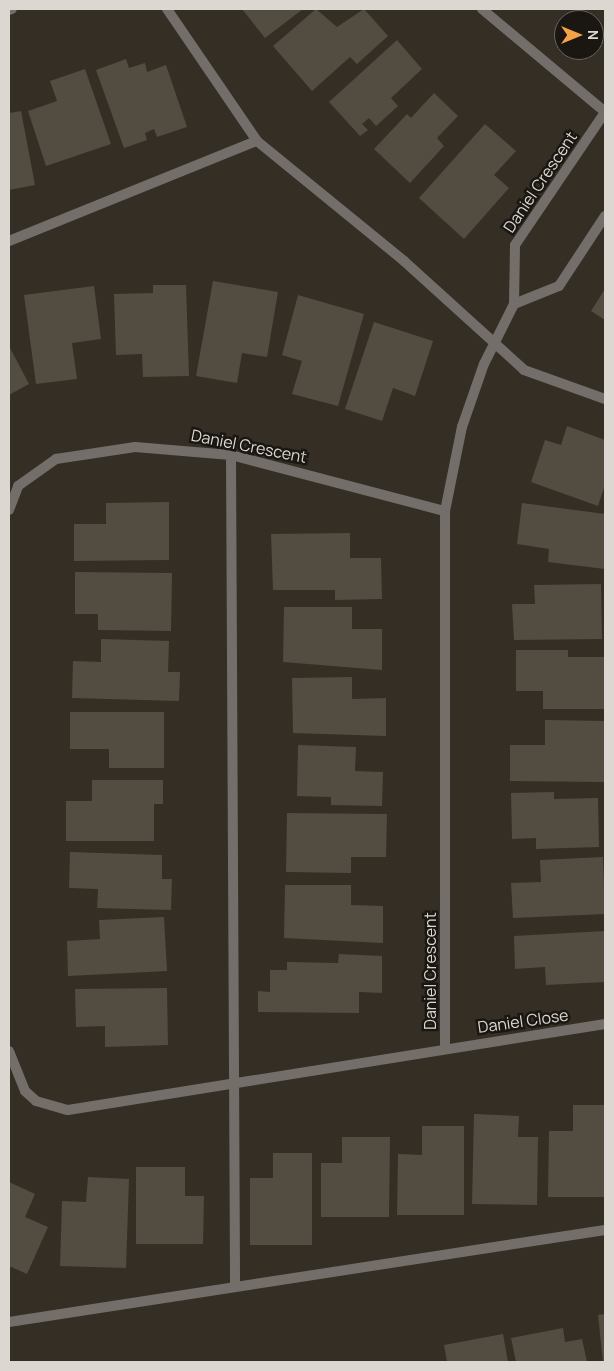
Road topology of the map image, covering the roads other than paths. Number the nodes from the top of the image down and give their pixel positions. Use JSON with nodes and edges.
{"nodes":[{"id":1,"x":167,"y":9,"type":"edge"},
{"id":2,"x":482,"y":9,"type":"edge"},
{"id":3,"x":605,"y":112,"type":"edge"},
{"id":4,"x":257,"y":141,"type":"junction"},
{"id":5,"x":605,"y":216,"type":"edge"},
{"id":6,"x":9,"y":241,"type":"edge"},
{"id":7,"x":514,"y":304,"type":"junction"},
{"id":8,"x":494,"y":343,"type":"junction"},
{"id":9,"x":605,"y":399,"type":"edge"},
{"id":10,"x":231,"y":455,"type":"junction"},
{"id":11,"x":9,"y":510,"type":"edge"},
{"id":12,"x":446,"y":511,"type":"junction"},
{"id":13,"x":605,"y":1024,"type":"edge"},
{"id":14,"x":446,"y":1046,"type":"junction"},
{"id":15,"x":9,"y":1051,"type":"edge"},
{"id":16,"x":231,"y":1085,"type":"junction"},
{"id":17,"x":605,"y":1230,"type":"edge"},
{"id":18,"x":235,"y":1285,"type":"junction"},
{"id":19,"x":9,"y":1322,"type":"edge"}],
"edges":[{"from":1,"to":4,"type":"street"},
{"from":2,"to":3,"type":"street"},
{"from":3,"to":7,"type":"street","name":"Daniel Crescent"},
{"from":4,"to":6,"type":"street"},
{"from":4,"to":8,"type":"street"},
{"from":5,"to":7,"type":"street"},
{"from":7,"to":8,"type":"street","name":"Daniel Crescent"},
{"from":8,"to":9,"type":"street"},
{"from":8,"to":12,"type":"street","name":"Daniel Crescent"},
{"from":10,"to":11,"type":"street","name":"Daniel Crescent"},
{"from":10,"to":12,"type":"street","name":"Daniel Crescent"},
{"from":10,"to":16,"type":"street"},
{"from":12,"to":14,"type":"street","name":"Daniel Crescent"},
{"from":13,"to":14,"type":"street","name":"Daniel Close"},
{"from":14,"to":16,"type":"street","name":"Daniel Crescent"},
{"from":15,"to":16,"type":"street","name":"Daniel Crescent"},
{"from":16,"to":18,"type":"street"},
{"from":17,"to":18,"type":"street"},
{"from":18,"to":19,"type":"street"}]}
